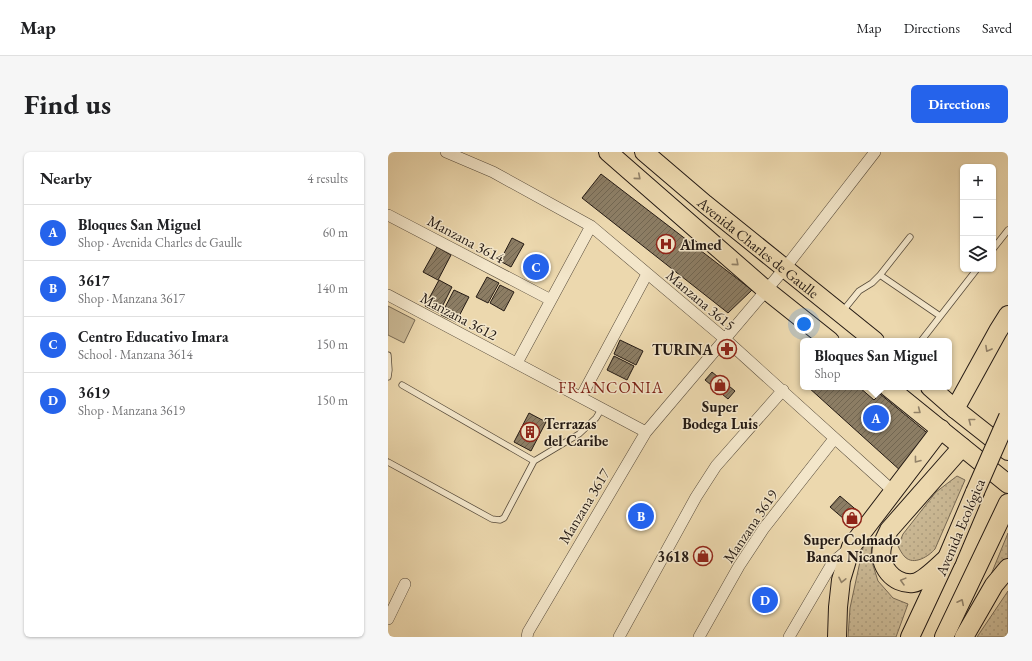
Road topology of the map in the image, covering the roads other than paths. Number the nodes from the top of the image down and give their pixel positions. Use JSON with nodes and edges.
{"nodes":[{"id":1,"x":446,"y":152,"type":"edge"},
{"id":2,"x":608,"y":152,"type":"edge"},
{"id":3,"x":644,"y":152,"type":"edge"},
{"id":4,"x":876,"y":152,"type":"edge"},
{"id":5,"x":388,"y":216,"type":"edge"},
{"id":6,"x":591,"y":226,"type":"junction"},
{"id":7,"x":1008,"y":230,"type":"edge"},
{"id":8,"x":910,"y":236,"type":"dead end"},
{"id":9,"x":996,"y":245,"type":"edge"},
{"id":10,"x":785,"y":268,"type":"junction"},
{"id":11,"x":975,"y":272,"type":"edge"},
{"id":12,"x":647,"y":274,"type":"junction"},
{"id":13,"x":880,"y":275,"type":"junction"},
{"id":14,"x":766,"y":290,"type":"junction"},
{"id":15,"x":388,"y":295,"type":"edge"},
{"id":16,"x":551,"y":300,"type":"junction"},
{"id":17,"x":840,"y":313,"type":"junction"},
{"id":18,"x":940,"y":316,"type":"junction"},
{"id":19,"x":1008,"y":316,"type":"edge"},
{"id":20,"x":826,"y":338,"type":"edge"},
{"id":21,"x":871,"y":338,"type":"edge"},
{"id":22,"x":923,"y":338,"type":"edge"},
{"id":23,"x":725,"y":339,"type":"junction"},
{"id":24,"x":388,"y":355,"type":"edge"},
{"id":25,"x":517,"y":363,"type":"junction"},
{"id":26,"x":388,"y":377,"type":"edge"},
{"id":27,"x":402,"y":385,"type":"dead end"},
{"id":28,"x":783,"y":390,"type":"junction"},
{"id":29,"x":892,"y":390,"type":"edge"},
{"id":30,"x":933,"y":390,"type":"edge"},
{"id":31,"x":581,"y":397,"type":"junction"},
{"id":32,"x":602,"y":408,"type":"junction"},
{"id":33,"x":955,"y":409,"type":"junction"},
{"id":34,"x":1008,"y":417,"type":"edge"},
{"id":35,"x":941,"y":430,"type":"junction"},
{"id":36,"x":646,"y":432,"type":"junction"},
{"id":37,"x":834,"y":439,"type":"junction"},
{"id":38,"x":962,"y":447,"type":"junction"},
{"id":39,"x":1008,"y":451,"type":"edge"},
{"id":40,"x":534,"y":461,"type":"junction"},
{"id":41,"x":388,"y":462,"type":"edge"},
{"id":42,"x":1008,"y":484,"type":"edge"},
{"id":43,"x":893,"y":491,"type":"junction"},
{"id":44,"x":1007,"y":505,"type":"edge"},
{"id":45,"x":851,"y":547,"type":"junction"},
{"id":46,"x":947,"y":558,"type":"junction"},
{"id":47,"x":1008,"y":568,"type":"edge"},
{"id":48,"x":405,"y":584,"type":"dead end"},
{"id":49,"x":388,"y":619,"type":"edge"},
{"id":50,"x":527,"y":637,"type":"edge"},
{"id":51,"x":619,"y":637,"type":"edge"},
{"id":52,"x":699,"y":637,"type":"edge"},
{"id":53,"x":789,"y":637,"type":"edge"},
{"id":54,"x":837,"y":637,"type":"edge"},
{"id":55,"x":910,"y":637,"type":"edge"},
{"id":56,"x":944,"y":637,"type":"edge"},
{"id":57,"x":964,"y":637,"type":"edge"}],
"edges":[{"from":1,"to":6,"type":"street","name":"Manzana 3615"},
{"from":2,"to":14,"type":"main road","name":"Avenida Charles de Gaulle","one_way":true},
{"from":3,"to":10,"type":"main road","name":"Avenida Charles de Gaulle"},
{"from":4,"to":10,"type":"street","name":"Manzana 3617"},
{"from":5,"to":16,"type":"street","name":"Manzana 3614"},
{"from":6,"to":12,"type":"street","name":"Manzana 3615"},
{"from":6,"to":16,"type":"street"},
{"from":7,"to":9,"type":"lane"},
{"from":8,"to":13,"type":"lane"},
{"from":10,"to":14,"type":"street","name":"Manzana 3617"},
{"from":10,"to":17,"type":"main road","name":"Avenida Charles de Gaulle"},
{"from":11,"to":18,"type":"lane"},
{"from":12,"to":23,"type":"street","name":"Manzana 3615"},
{"from":12,"to":31,"type":"street"},
{"from":13,"to":17,"type":"lane"},
{"from":13,"to":18,"type":"lane"},
{"from":14,"to":20,"type":"main road","name":"Avenida Charles de Gaulle"},
{"from":14,"to":23,"type":"street","name":"Manzana 3617"},
{"from":15,"to":25,"type":"street","name":"Manzana 3612"},
{"from":16,"to":25,"type":"street"},
{"from":17,"to":21,"type":"main road","name":"Avenida Charles de Gaulle"},
{"from":18,"to":22,"type":"lane"},
{"from":19,"to":33,"type":"main road","one_way":true},
{"from":23,"to":28,"type":"street","name":"Manzana 3615"},
{"from":23,"to":36,"type":"street","name":"Manzana 3617"},
{"from":24,"to":26,"type":"lane"},
{"from":25,"to":31,"type":"street","name":"Manzana 3612"},
{"from":27,"to":40,"type":"lane"},
{"from":28,"to":37,"type":"street","name":"Manzana 3615"},
{"from":28,"to":51,"type":"street"},
{"from":29,"to":35,"type":"main road","one_way":true},
{"from":30,"to":33,"type":"main road"},
{"from":31,"to":32,"type":"street","name":"Manzana 3612"},
{"from":32,"to":36,"type":"street","name":"Manzana 3612"},
{"from":32,"to":40,"type":"lane"},
{"from":39,"to":33,"type":"main road","one_way":true},
{"from":34,"to":46,"type":"main road","name":"Avenida Ecológica","bridge":true},
{"from":35,"to":38,"type":"main road"},
{"from":35,"to":43,"type":"main road","one_way":true},
{"from":36,"to":50,"type":"street","name":"Manzana 3617"},
{"from":37,"to":43,"type":"street","name":"Manzana 3615"},
{"from":37,"to":52,"type":"street","name":"Manzana 3619"},
{"from":38,"to":42,"type":"main road"},
{"from":46,"to":38,"type":"main road","one_way":true},
{"from":40,"to":41,"type":"lane"},
{"from":43,"to":45,"type":"main road"},
{"from":56,"to":44,"type":"main road","name":"Avenida Ecológica","one_way":true},
{"from":45,"to":53,"type":"street"},
{"from":45,"to":54,"type":"main road","one_way":true},
{"from":46,"to":55,"type":"main road","name":"Avenida Ecológica"},
{"from":47,"to":57,"type":"main road"},
{"from":48,"to":49,"type":"street"}]}
